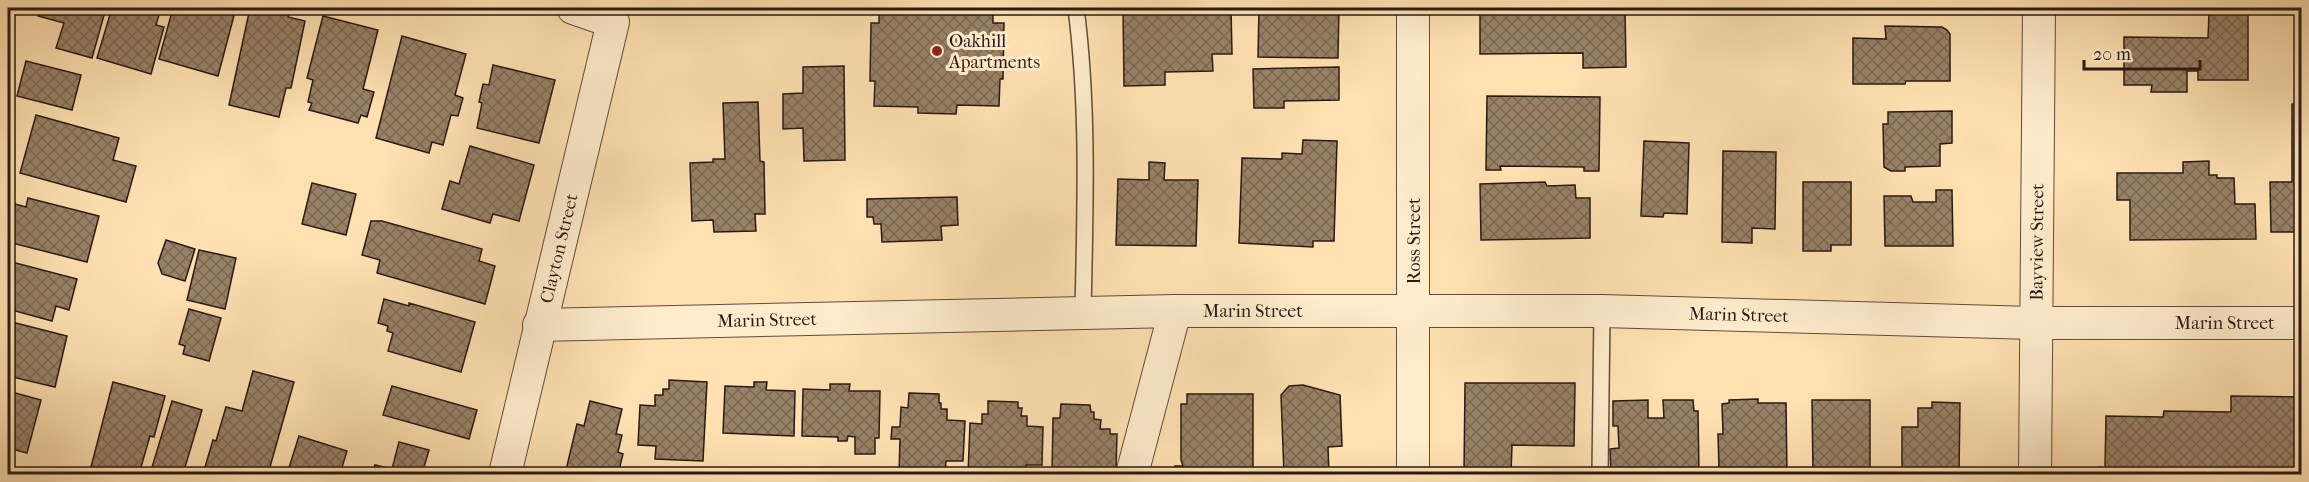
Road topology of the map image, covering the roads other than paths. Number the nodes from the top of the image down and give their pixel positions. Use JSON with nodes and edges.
{"nodes":[{"id":1,"x":573,"y":8,"type":"edge"},
{"id":2,"x":1076,"y":8,"type":"edge"},
{"id":3,"x":1413,"y":8,"type":"edge"},
{"id":4,"x":2039,"y":8,"type":"edge"},
{"id":5,"x":1175,"y":311,"type":"junction"},
{"id":6,"x":1602,"y":311,"type":"junction"},
{"id":7,"x":1414,"y":312,"type":"junction"},
{"id":8,"x":1083,"y":313,"type":"junction"},
{"id":9,"x":2035,"y":323,"type":"junction"},
{"id":10,"x":2301,"y":323,"type":"edge"},
{"id":11,"x":539,"y":325,"type":"junction"},
{"id":12,"x":505,"y":474,"type":"edge"},
{"id":13,"x":1132,"y":474,"type":"edge"},
{"id":14,"x":1413,"y":474,"type":"edge"},
{"id":15,"x":1600,"y":474,"type":"edge"},
{"id":16,"x":2035,"y":474,"type":"edge"}],
"edges":[{"from":1,"to":11,"type":"street","name":"Clayton Street"},
{"from":2,"to":8,"type":"lane"},
{"from":3,"to":7,"type":"street","name":"Ross Street"},
{"from":4,"to":9,"type":"street","name":"Bayview Street"},
{"from":5,"to":7,"type":"street","name":"Marin Street"},
{"from":5,"to":8,"type":"street","name":"Marin Street"},
{"from":5,"to":13,"type":"street"},
{"from":6,"to":7,"type":"street","name":"Marin Street"},
{"from":6,"to":9,"type":"street","name":"Marin Street"},
{"from":6,"to":15,"type":"lane"},
{"from":7,"to":14,"type":"street","name":"Ross Street"},
{"from":8,"to":11,"type":"street","name":"Marin Street"},
{"from":9,"to":10,"type":"street","name":"Marin Street"},
{"from":9,"to":16,"type":"street","name":"Bayview Street"},
{"from":11,"to":12,"type":"street","name":"Clayton Street"}]}
